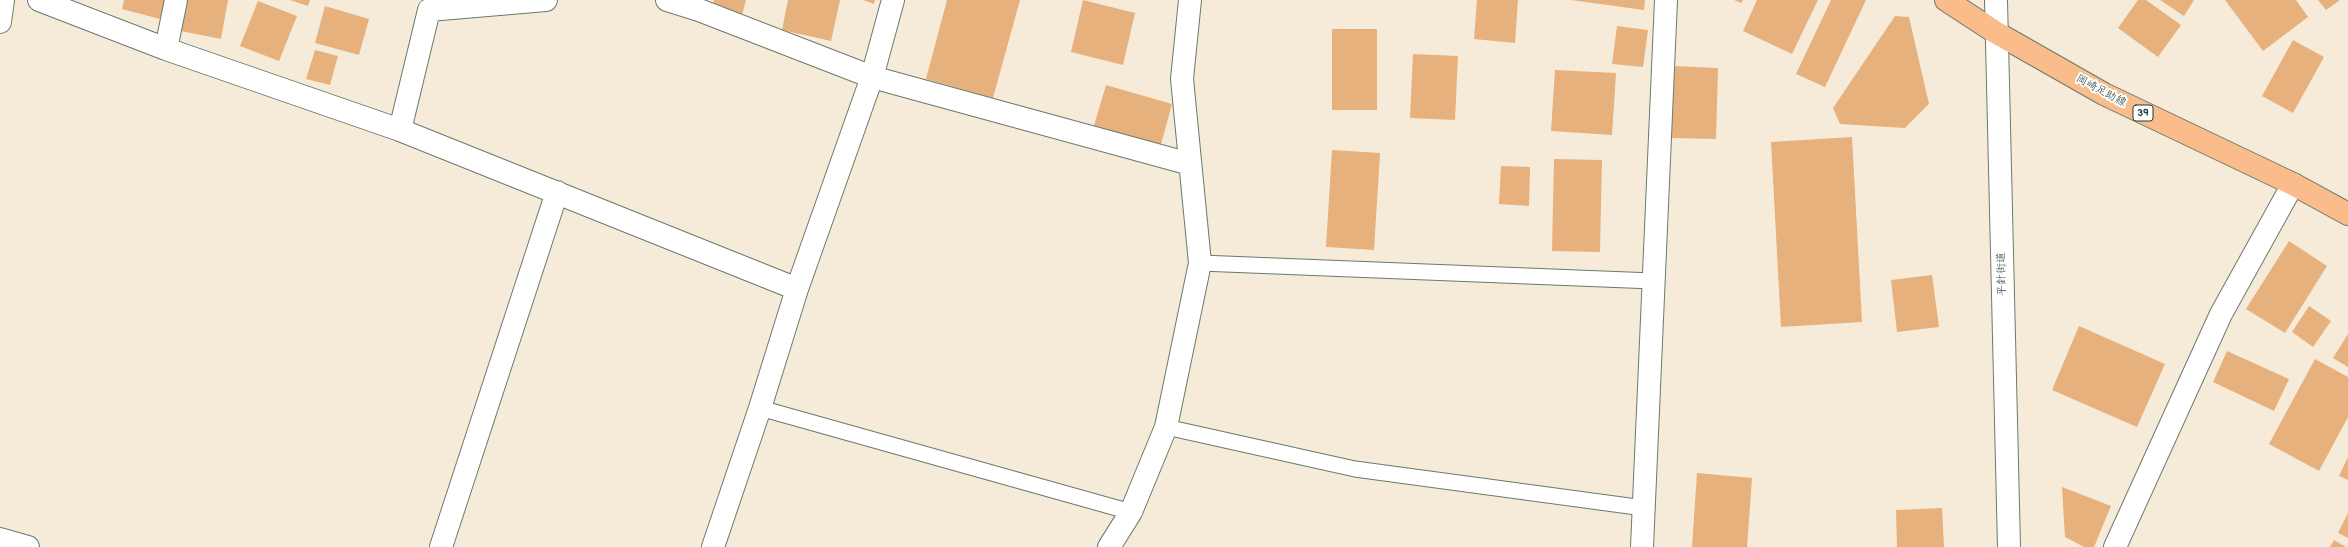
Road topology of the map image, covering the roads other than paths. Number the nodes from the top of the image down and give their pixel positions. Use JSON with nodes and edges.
{"nodes":[{"id":1,"x":3,"y":0,"type":"edge"},
{"id":2,"x":39,"y":0,"type":"edge"},
{"id":3,"x":176,"y":0,"type":"edge"},
{"id":4,"x":546,"y":0,"type":"edge"},
{"id":5,"x":667,"y":0,"type":"edge"},
{"id":6,"x":893,"y":0,"type":"edge"},
{"id":7,"x":1190,"y":0,"type":"edge"},
{"id":8,"x":1666,"y":0,"type":"edge"},
{"id":9,"x":1946,"y":0,"type":"edge"},
{"id":10,"x":1996,"y":0,"type":"edge"},
{"id":11,"x":700,"y":5,"type":"edge"},
{"id":12,"x":0,"y":22,"type":"edge"},
{"id":13,"x":1996,"y":32,"type":"junction"},
{"id":14,"x":166,"y":49,"type":"junction"},
{"id":15,"x":872,"y":77,"type":"junction"},
{"id":16,"x":400,"y":130,"type":"junction"},
{"id":17,"x":1190,"y":164,"type":"junction"},
{"id":18,"x":2293,"y":184,"type":"junction"},
{"id":19,"x":557,"y":192,"type":"junction"},
{"id":20,"x":2348,"y":214,"type":"edge"},
{"id":21,"x":1200,"y":263,"type":"junction"},
{"id":22,"x":1653,"y":281,"type":"junction"},
{"id":23,"x":797,"y":289,"type":"junction"},
{"id":24,"x":760,"y":408,"type":"junction"},
{"id":25,"x":1166,"y":427,"type":"junction"},
{"id":26,"x":1644,"y":508,"type":"junction"},
{"id":27,"x":1131,"y":512,"type":"junction"},
{"id":28,"x":0,"y":538,"type":"edge"},
{"id":29,"x":28,"y":547,"type":"edge"},
{"id":30,"x":441,"y":547,"type":"edge"},
{"id":31,"x":713,"y":547,"type":"edge"},
{"id":32,"x":1109,"y":547,"type":"edge"},
{"id":33,"x":1642,"y":547,"type":"edge"},
{"id":34,"x":2009,"y":547,"type":"edge"},
{"id":35,"x":2114,"y":547,"type":"edge"}],
"edges":[{"from":1,"to":12,"type":"street"},
{"from":2,"to":14,"type":"street"},
{"from":3,"to":14,"type":"street"},
{"from":4,"to":16,"type":"street"},
{"from":5,"to":11,"type":"street"},
{"from":6,"to":15,"type":"street"},
{"from":7,"to":17,"type":"street"},
{"from":8,"to":22,"type":"street"},
{"from":9,"to":13,"type":"main road","name":"岡崎足助線","number":"39"},
{"from":10,"to":13,"type":"street","name":"平針街道"},
{"from":11,"to":15,"type":"street"},
{"from":13,"to":18,"type":"main road","name":"岡崎足助線","number":"39"},
{"from":13,"to":34,"type":"street","name":"平針街道"},
{"from":14,"to":16,"type":"street"},
{"from":15,"to":17,"type":"street"},
{"from":15,"to":23,"type":"street"},
{"from":16,"to":19,"type":"street"},
{"from":17,"to":21,"type":"street"},
{"from":18,"to":20,"type":"main road","name":"岡崎足助線","number":"39"},
{"from":18,"to":35,"type":"street"},
{"from":19,"to":23,"type":"street"},
{"from":19,"to":30,"type":"street"},
{"from":21,"to":22,"type":"lane"},
{"from":21,"to":25,"type":"street"},
{"from":22,"to":26,"type":"street"},
{"from":23,"to":24,"type":"street"},
{"from":24,"to":27,"type":"lane"},
{"from":24,"to":31,"type":"street"},
{"from":25,"to":26,"type":"lane"},
{"from":25,"to":27,"type":"street"},
{"from":26,"to":33,"type":"street"},
{"from":27,"to":32,"type":"street"},
{"from":28,"to":29,"type":"street"}]}
